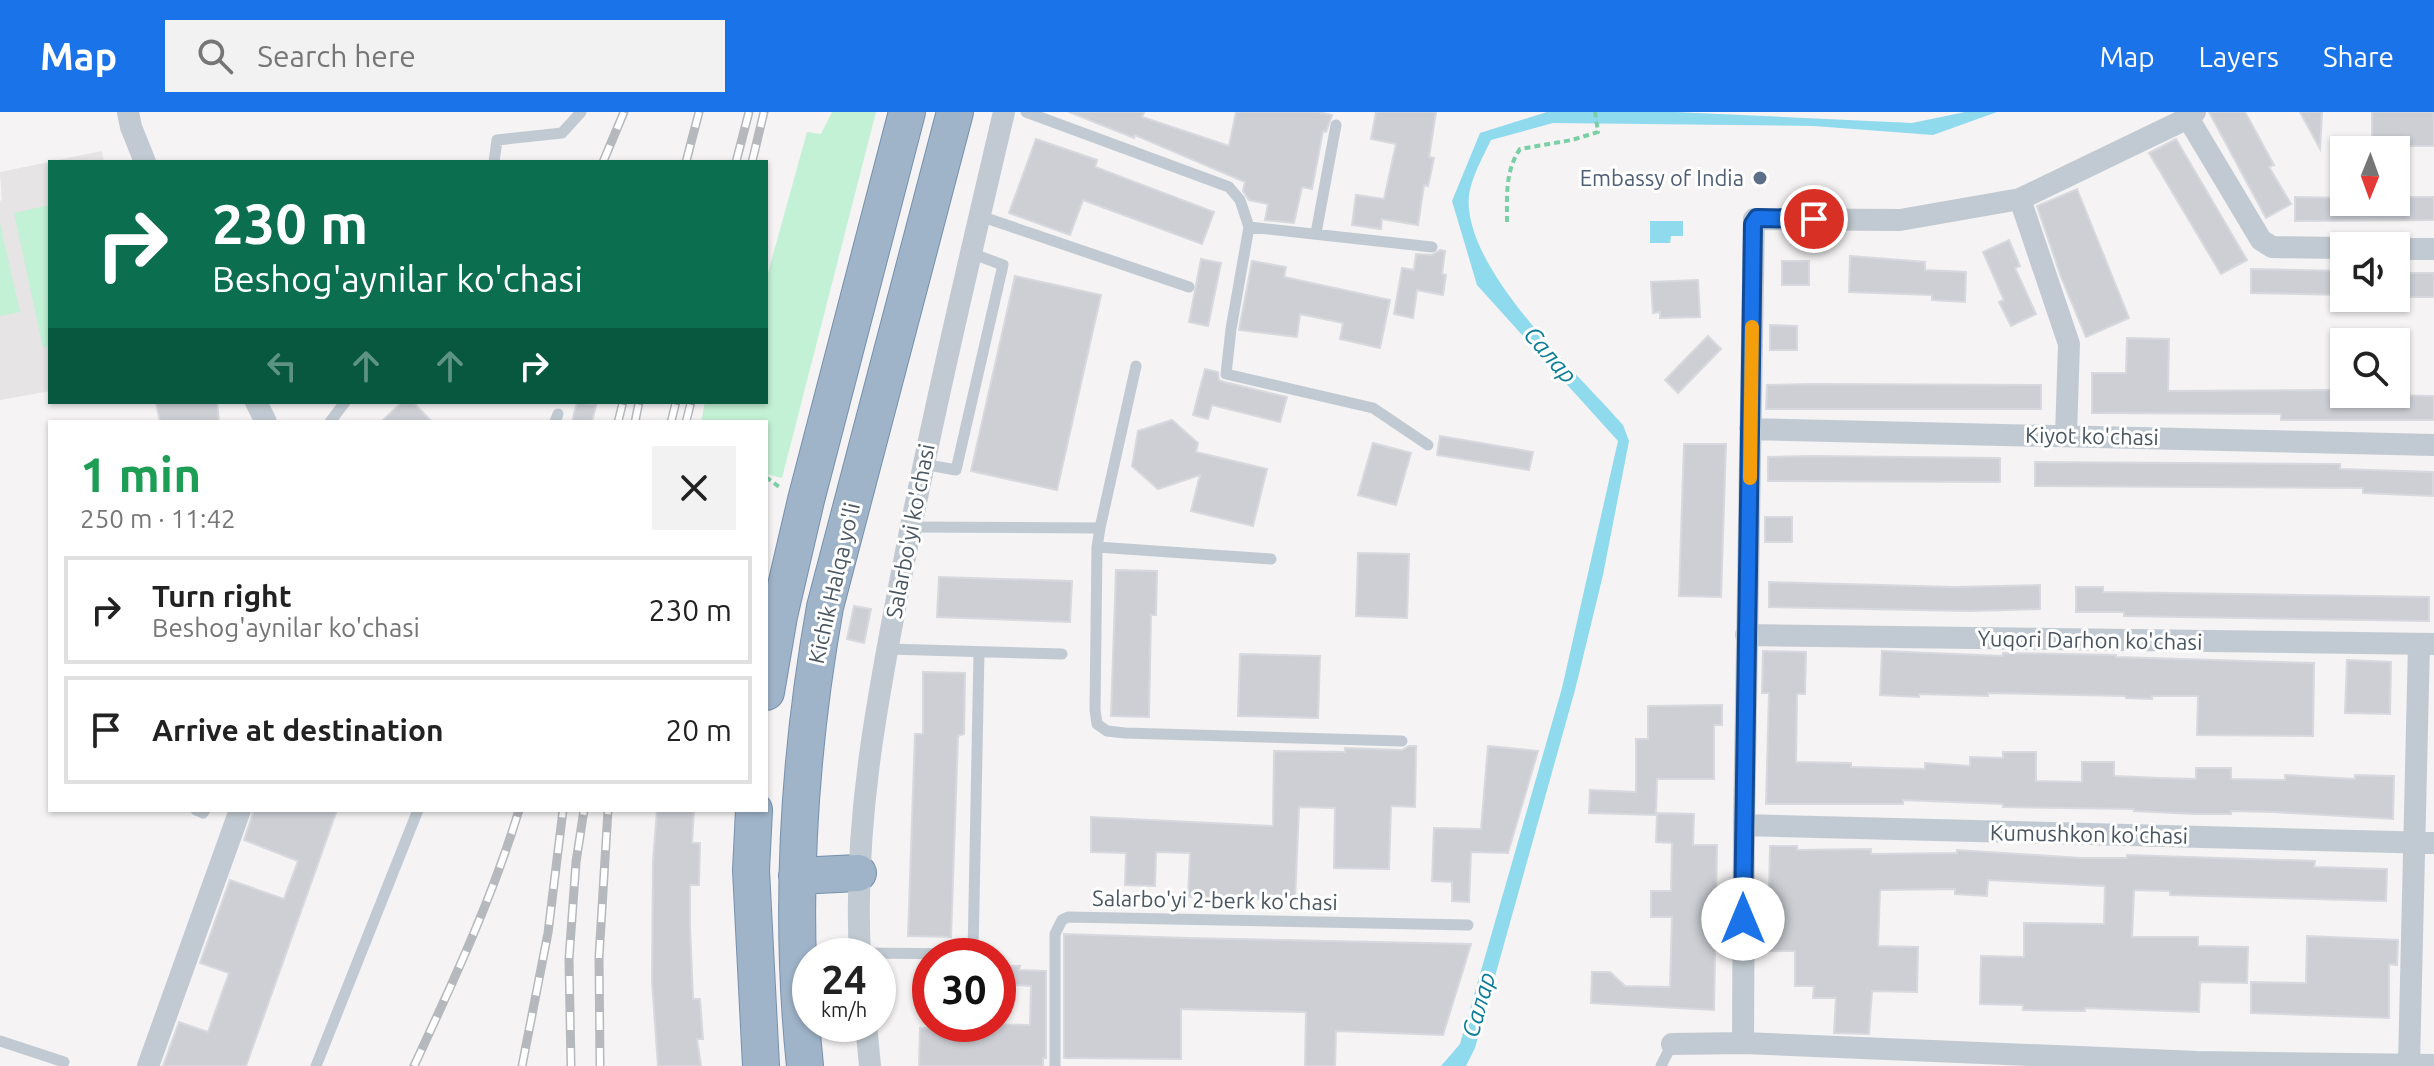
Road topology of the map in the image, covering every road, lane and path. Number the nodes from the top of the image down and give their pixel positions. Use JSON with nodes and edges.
{"nodes":[{"id":1,"x":128,"y":112,"type":"edge"},
{"id":2,"x":581,"y":112,"type":"edge"},
{"id":3,"x":907,"y":112,"type":"edge"},
{"id":4,"x":955,"y":112,"type":"edge"},
{"id":5,"x":1004,"y":112,"type":"edge"},
{"id":6,"x":1026,"y":112,"type":"edge"},
{"id":7,"x":1595,"y":112,"type":"edge"},
{"id":8,"x":2191,"y":115,"type":"edge"},
{"id":9,"x":1336,"y":125,"type":"dead end"},
{"id":10,"x":144,"y":160,"type":"edge"},
{"id":11,"x":494,"y":160,"type":"edge"},
{"id":12,"x":2020,"y":199,"type":"junction"},
{"id":13,"x":980,"y":216,"type":"junction"},
{"id":14,"x":1507,"y":222,"type":"dead end"},
{"id":15,"x":1249,"y":227,"type":"junction"},
{"id":16,"x":1316,"y":233,"type":"junction"},
{"id":17,"x":1432,"y":247,"type":"dead end"},
{"id":18,"x":2330,"y":248,"type":"edge"},
{"id":19,"x":2410,"y":249,"type":"edge"},
{"id":20,"x":2434,"y":249,"type":"edge"},
{"id":21,"x":971,"y":253,"type":"junction"},
{"id":22,"x":1189,"y":287,"type":"dead end"},
{"id":23,"x":1136,"y":366,"type":"dead end"},
{"id":24,"x":1750,"y":429,"type":"junction"},
{"id":25,"x":2066,"y":435,"type":"junction"},
{"id":26,"x":1428,"y":445,"type":"dead end"},
{"id":27,"x":2434,"y":445,"type":"edge"},
{"id":28,"x":923,"y":464,"type":"junction"},
{"id":29,"x":911,"y":527,"type":"junction"},
{"id":30,"x":1100,"y":528,"type":"junction"},
{"id":31,"x":1097,"y":547,"type":"junction"},
{"id":32,"x":1271,"y":559,"type":"dead end"},
{"id":33,"x":1746,"y":635,"type":"junction"},
{"id":34,"x":2427,"y":644,"type":"edge"},
{"id":35,"x":888,"y":649,"type":"junction"},
{"id":36,"x":979,"y":652,"type":"junction"},
{"id":37,"x":1062,"y":654,"type":"dead end"},
{"id":38,"x":768,"y":680,"type":"edge"},
{"id":39,"x":1402,"y":741,"type":"dead end"},
{"id":40,"x":239,"y":812,"type":"edge"},
{"id":41,"x":417,"y":812,"type":"edge"},
{"id":42,"x":754,"y":812,"type":"edge"},
{"id":43,"x":1744,"y":825,"type":"junction"},
{"id":44,"x":2425,"y":842,"type":"edge"},
{"id":45,"x":858,"y":873,"type":"junction"},
{"id":46,"x":797,"y":876,"type":"junction"},
{"id":47,"x":1468,"y":925,"type":"dead end"},
{"id":48,"x":860,"y":938,"type":"edge"},
{"id":49,"x":896,"y":955,"type":"edge"},
{"id":50,"x":0,"y":1041,"type":"edge"},
{"id":51,"x":868,"y":1042,"type":"edge"},
{"id":52,"x":1743,"y":1043,"type":"junction"},
{"id":53,"x":1672,"y":1044,"type":"joint"},
{"id":54,"x":1983,"y":1060,"type":"edge"},
{"id":55,"x":64,"y":1062,"type":"dead end"},
{"id":56,"x":2197,"y":1064,"type":"edge"},
{"id":57,"x":2409,"y":1064,"type":"edge"},
{"id":58,"x":2434,"y":1065,"type":"edge"},
{"id":59,"x":148,"y":1066,"type":"edge"},
{"id":60,"x":316,"y":1066,"type":"edge"},
{"id":61,"x":761,"y":1066,"type":"edge"},
{"id":62,"x":805,"y":1066,"type":"edge"},
{"id":63,"x":870,"y":1066,"type":"edge"},
{"id":64,"x":1055,"y":1066,"type":"edge"},
{"id":65,"x":1661,"y":1066,"type":"edge"}],
"edges":[{"from":1,"to":10,"type":"street"},
{"from":2,"to":11,"type":"lane"},
{"from":3,"to":38,"type":"highway","name":"Kichik Halqa yo'li"},
{"from":4,"to":46,"type":"highway","name":"Kichik Halqa yo'li"},
{"from":5,"to":13,"type":"street","name":"Salarbo'yi ko'chasi"},
{"from":6,"to":15,"type":"lane"},
{"from":7,"to":14,"type":"path"},
{"from":8,"to":12,"type":"street"},
{"from":8,"to":18,"type":"street"},
{"from":9,"to":16,"type":"lane"},
{"from":12,"to":24,"type":"street"},
{"from":12,"to":25,"type":"street"},
{"from":13,"to":21,"type":"street","name":"Salarbo'yi ko'chasi"},
{"from":13,"to":22,"type":"lane"},
{"from":15,"to":16,"type":"lane"},
{"from":15,"to":26,"type":"lane"},
{"from":16,"to":17,"type":"lane"},
{"from":19,"to":20,"type":"street"},
{"from":21,"to":28,"type":"street","name":"Salarbo'yi ko'chasi"},
{"from":21,"to":28,"type":"lane"},
{"from":23,"to":30,"type":"lane"},
{"from":24,"to":25,"type":"street","name":"Kiyot ko'chasi"},
{"from":24,"to":33,"type":"street"},
{"from":25,"to":27,"type":"street","name":"Kiyot ko'chasi"},
{"from":28,"to":29,"type":"street","name":"Salarbo'yi ko'chasi"},
{"from":29,"to":30,"type":"lane"},
{"from":29,"to":35,"type":"street","name":"Salarbo'yi ko'chasi"},
{"from":30,"to":31,"type":"lane"},
{"from":31,"to":32,"type":"lane"},
{"from":31,"to":39,"type":"lane"},
{"from":33,"to":34,"type":"street","name":"Yuqori Darhon ko'chasi"},
{"from":33,"to":43,"type":"street"},
{"from":34,"to":44,"type":"street"},
{"from":35,"to":36,"type":"lane"},
{"from":35,"to":45,"type":"street","name":"Salarbo'yi ko'chasi"},
{"from":36,"to":37,"type":"lane"},
{"from":36,"to":49,"type":"lane"},
{"from":40,"to":59,"type":"street"},
{"from":41,"to":60,"type":"lane"},
{"from":42,"to":61,"type":"highway"},
{"from":43,"to":44,"type":"street","name":"Kumushkon ko'chasi"},
{"from":43,"to":52,"type":"street"},
{"from":44,"to":57,"type":"street"},
{"from":45,"to":46,"type":"highway"},
{"from":45,"to":48,"type":"street","name":"Salarbo'yi ko'chasi"},
{"from":46,"to":62,"type":"highway","name":"Kichik Halqa yo'li"},
{"from":47,"to":64,"type":"lane","name":"Salarbo'yi 2-berk ko'chasi"},
{"from":50,"to":55,"type":"lane"},
{"from":51,"to":63,"type":"street"},
{"from":52,"to":53,"type":"street"},
{"from":52,"to":54,"type":"street"},
{"from":53,"to":65,"type":"lane"},
{"from":54,"to":56,"type":"street"},
{"from":56,"to":57,"type":"street"},
{"from":57,"to":58,"type":"street"}]}
